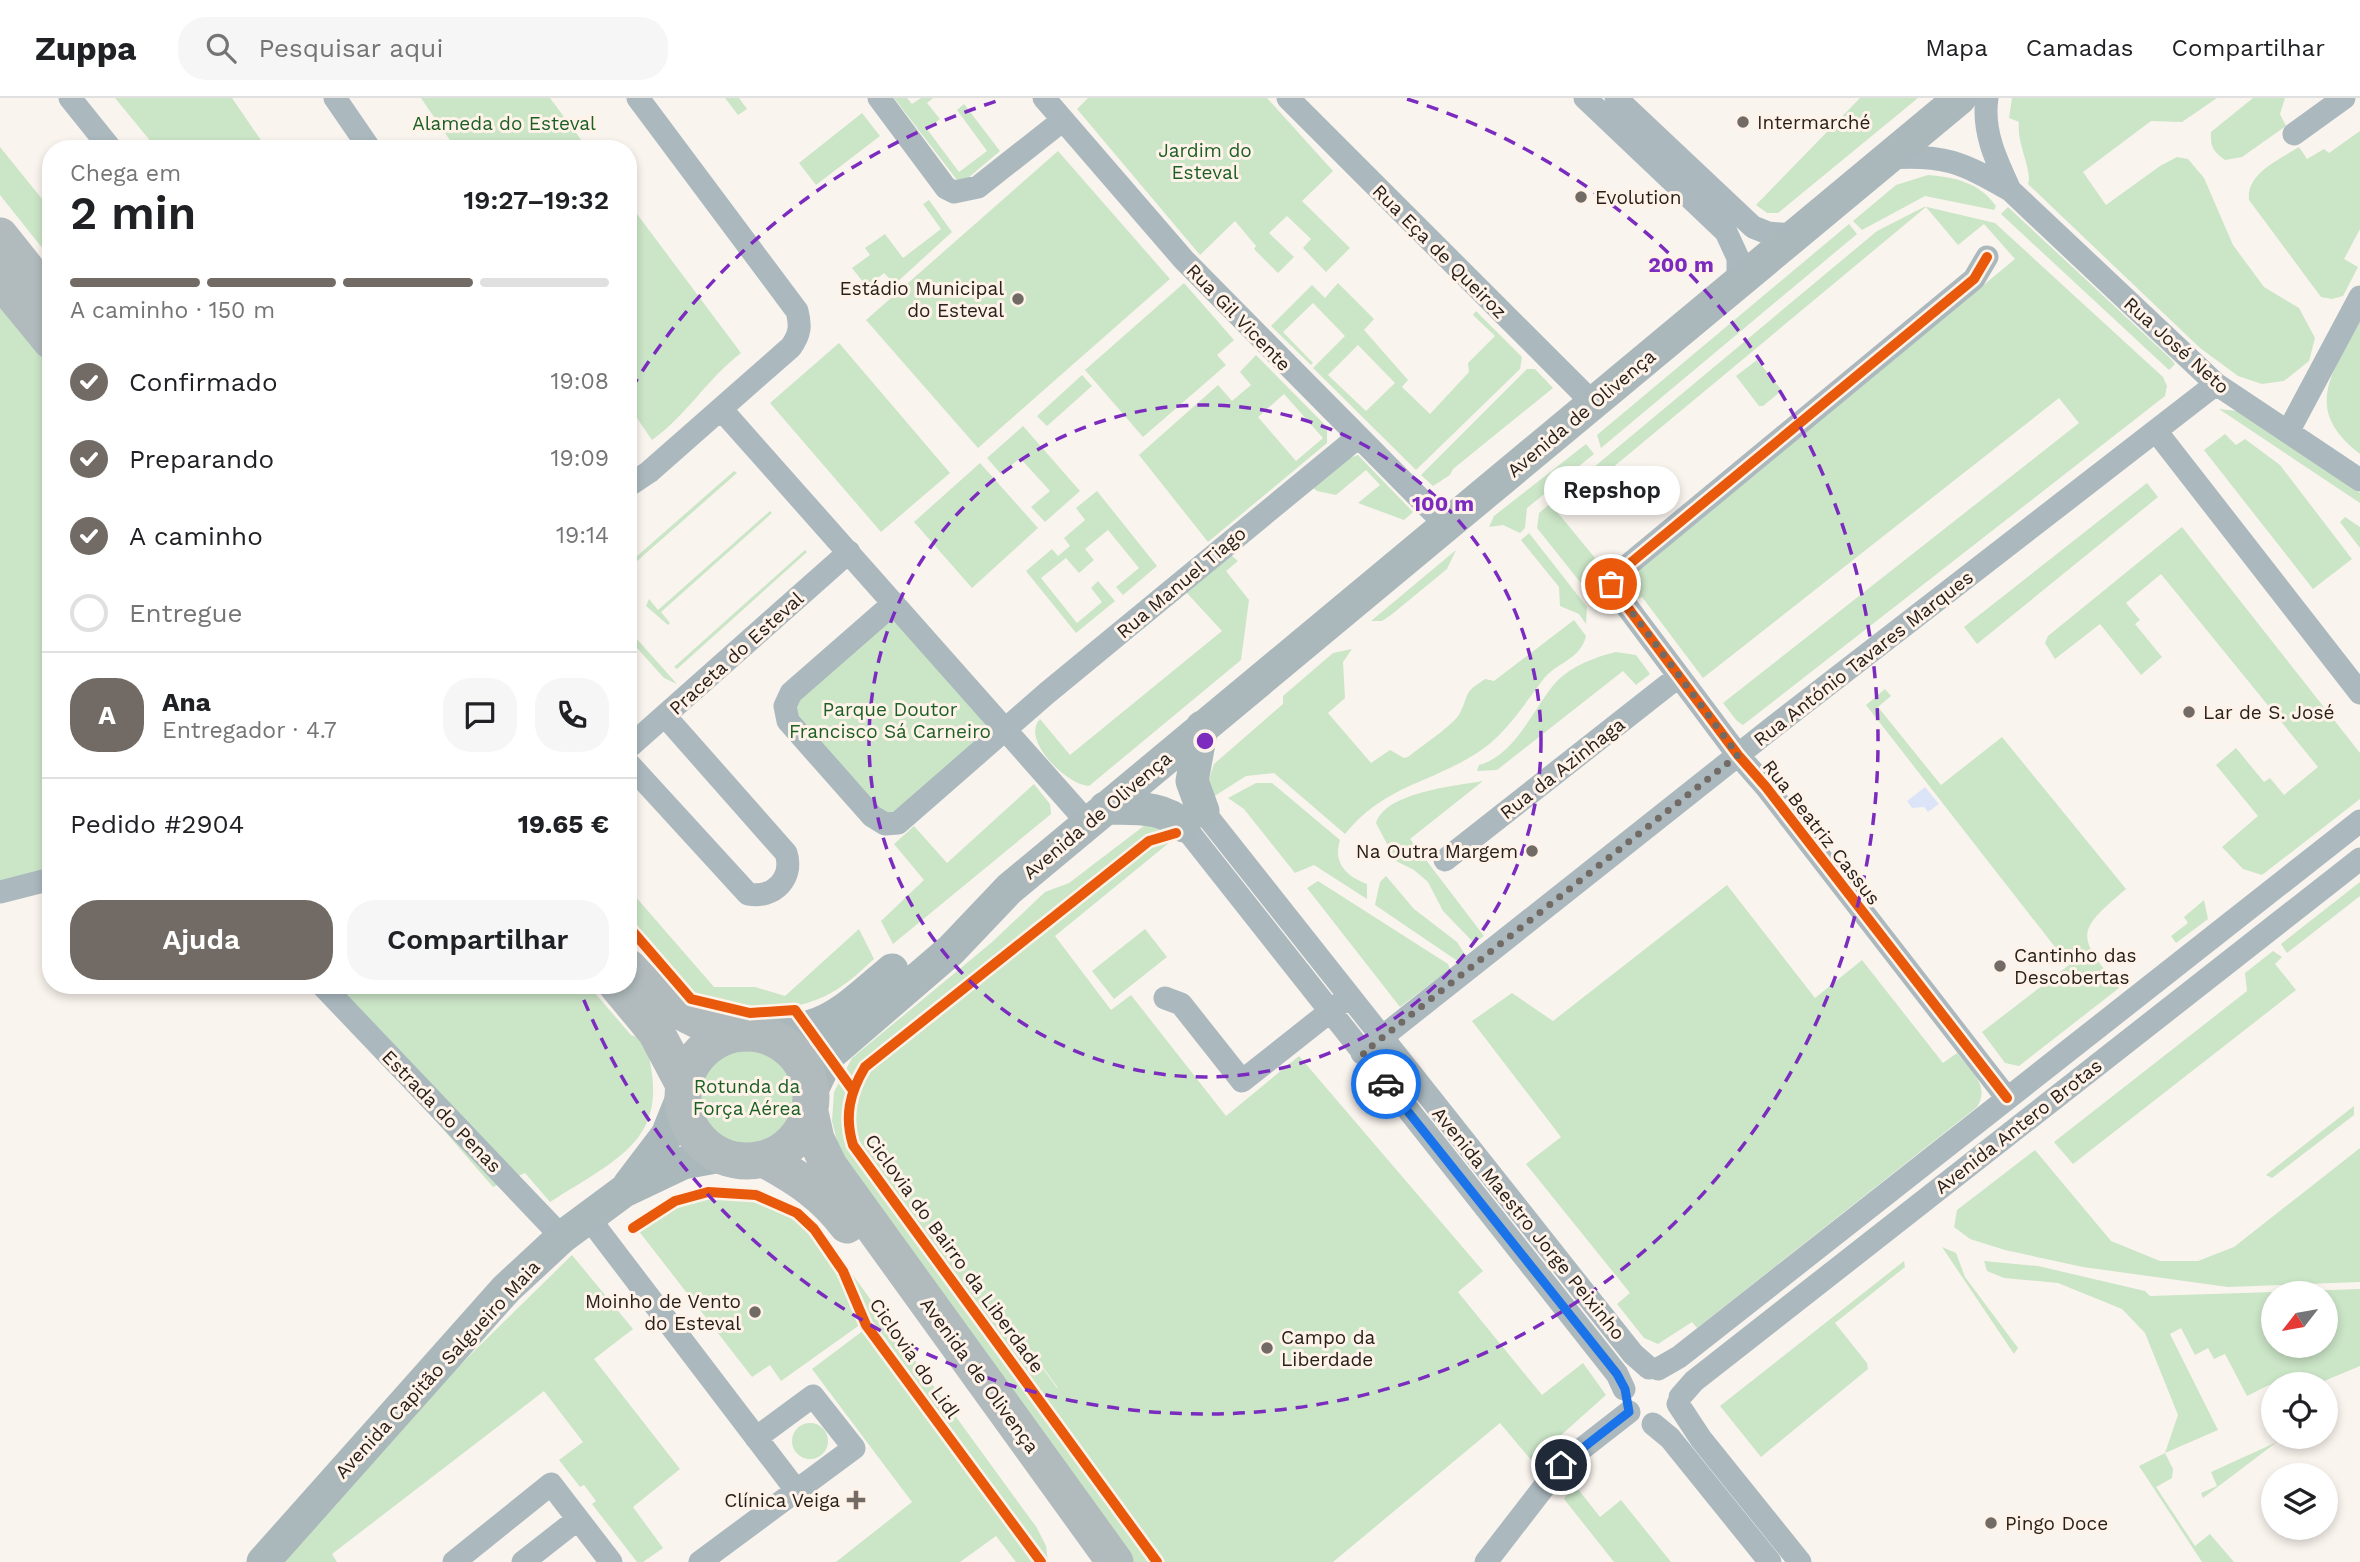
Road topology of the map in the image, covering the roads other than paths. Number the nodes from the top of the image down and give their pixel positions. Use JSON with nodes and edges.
{"nodes":[{"id":1,"x":70,"y":98,"type":"edge"},
{"id":2,"x":335,"y":98,"type":"edge"},
{"id":3,"x":638,"y":98,"type":"edge"},
{"id":4,"x":878,"y":98,"type":"edge"},
{"id":5,"x":1044,"y":98,"type":"edge"},
{"id":6,"x":1288,"y":98,"type":"edge"},
{"id":7,"x":1585,"y":98,"type":"edge"},
{"id":8,"x":1616,"y":98,"type":"edge"},
{"id":9,"x":1960,"y":98,"type":"edge"},
{"id":10,"x":1987,"y":98,"type":"edge"},
{"id":11,"x":2344,"y":98,"type":"edge"},
{"id":12,"x":1063,"y":120,"type":"junction"},
{"id":13,"x":2294,"y":134,"type":"dead end"},
{"id":14,"x":104,"y":140,"type":"edge"},
{"id":15,"x":364,"y":140,"type":"edge"},
{"id":16,"x":1886,"y":158,"type":"junction"},
{"id":17,"x":2010,"y":190,"type":"junction"},
{"id":18,"x":1794,"y":235,"type":"junction"},
{"id":19,"x":0,"y":236,"type":"edge"},
{"id":20,"x":1987,"y":257,"type":"dead end"},
{"id":21,"x":0,"y":279,"type":"edge"},
{"id":22,"x":1738,"y":282,"type":"junction"},
{"id":23,"x":42,"y":289,"type":"edge"},
{"id":24,"x":2360,"y":297,"type":"edge"},
{"id":25,"x":42,"y":330,"type":"edge"},
{"id":26,"x":2216,"y":384,"type":"junction"},
{"id":27,"x":1593,"y":402,"type":"junction"},
{"id":28,"x":721,"y":409,"type":"junction"},
{"id":29,"x":2156,"y":431,"type":"junction"},
{"id":30,"x":2288,"y":432,"type":"junction"},
{"id":31,"x":1357,"y":437,"type":"junction"},
{"id":32,"x":637,"y":480,"type":"edge"},
{"id":33,"x":2360,"y":480,"type":"edge"},
{"id":34,"x":1446,"y":525,"type":"junction"},
{"id":35,"x":849,"y":552,"type":"junction"},
{"id":36,"x":894,"y":603,"type":"junction"},
{"id":37,"x":1679,"y":676,"type":"junction"},
{"id":38,"x":2360,"y":693,"type":"edge"},
{"id":39,"x":665,"y":716,"type":"junction"},
{"id":40,"x":1202,"y":727,"type":"junction"},
{"id":41,"x":1006,"y":729,"type":"junction"},
{"id":42,"x":637,"y":740,"type":"edge"},
{"id":43,"x":1738,"y":755,"type":"junction"},
{"id":44,"x":637,"y":773,"type":"edge"},
{"id":45,"x":1096,"y":815,"type":"junction"},
{"id":46,"x":1194,"y":819,"type":"junction"},
{"id":47,"x":2360,"y":821,"type":"edge"},
{"id":48,"x":2360,"y":859,"type":"edge"},
{"id":49,"x":1445,"y":860,"type":"dead end"},
{"id":50,"x":42,"y":881,"type":"edge"},
{"id":51,"x":1009,"y":889,"type":"junction"},
{"id":52,"x":0,"y":892,"type":"edge"},
{"id":53,"x":637,"y":978,"type":"edge"},
{"id":54,"x":331,"y":994,"type":"edge"},
{"id":55,"x":624,"y":994,"type":"edge"},
{"id":56,"x":1349,"y":997,"type":"junction"},
{"id":57,"x":1164,"y":999,"type":"dead end"},
{"id":58,"x":1330,"y":1012,"type":"junction"},
{"id":59,"x":745,"y":1033,"type":"junction"},
{"id":60,"x":1381,"y":1038,"type":"junction"},
{"id":61,"x":1363,"y":1053,"type":"junction"},
{"id":62,"x":683,"y":1091,"type":"junction"},
{"id":63,"x":2007,"y":1098,"type":"junction"},
{"id":64,"x":811,"y":1102,"type":"junction"},
{"id":65,"x":721,"y":1156,"type":"junction"},
{"id":66,"x":764,"y":1159,"type":"junction"},
{"id":67,"x":624,"y":1191,"type":"junction"},
{"id":68,"x":588,"y":1217,"type":"junction"},
{"id":69,"x":562,"y":1237,"type":"junction"},
{"id":70,"x":1654,"y":1368,"type":"junction"},
{"id":71,"x":1625,"y":1389,"type":"junction"},
{"id":72,"x":1679,"y":1401,"type":"junction"},
{"id":73,"x":1629,"y":1412,"type":"junction"},
{"id":74,"x":1653,"y":1424,"type":"junction"},
{"id":75,"x":756,"y":1438,"type":"junction"},
{"id":76,"x":796,"y":1490,"type":"junction"},
{"id":77,"x":578,"y":1519,"type":"junction"},
{"id":78,"x":263,"y":1562,"type":"edge"},
{"id":79,"x":454,"y":1562,"type":"edge"},
{"id":80,"x":523,"y":1562,"type":"edge"},
{"id":81,"x":611,"y":1562,"type":"edge"},
{"id":82,"x":700,"y":1562,"type":"edge"},
{"id":83,"x":1091,"y":1562,"type":"edge"},
{"id":84,"x":1115,"y":1562,"type":"edge"},
{"id":85,"x":1486,"y":1562,"type":"edge"},
{"id":86,"x":1770,"y":1562,"type":"edge"},
{"id":87,"x":1800,"y":1562,"type":"edge"}],
"edges":[{"from":1,"to":14,"type":"street"},
{"from":2,"to":15,"type":"street"},
{"from":3,"to":28,"type":"street"},
{"from":4,"to":12,"type":"street"},
{"from":5,"to":12,"type":"street","name":"Rua Gil Vicente"},
{"from":6,"to":27,"type":"street","name":"Rua Eça de Queiroz"},
{"from":7,"to":22,"type":"street"},
{"from":8,"to":18,"type":"street"},
{"from":9,"to":16,"type":"main road","name":"Avenida de Olivença"},
{"from":10,"to":17,"type":"street","name":"Rua José Neto"},
{"from":11,"to":13,"type":"street"},
{"from":12,"to":31,"type":"street","name":"Rua Gil Vicente"},
{"from":16,"to":17,"type":"street","name":"Rua José Neto"},
{"from":16,"to":18,"type":"main road","name":"Avenida de Olivença"},
{"from":17,"to":26,"type":"street","name":"Rua José Neto"},
{"from":18,"to":22,"type":"main road","name":"Avenida de Olivença"},
{"from":19,"to":23,"type":"main road"},
{"from":20,"to":37,"type":"street","name":"Rua Beatriz Cassus"},
{"from":21,"to":25,"type":"main road"},
{"from":22,"to":27,"type":"main road","name":"Avenida de Olivença"},
{"from":24,"to":30,"type":"street"},
{"from":26,"to":29,"type":"street","name":"Rua António Tavares Marques"},
{"from":26,"to":30,"type":"street","name":"Rua José Neto"},
{"from":27,"to":34,"type":"main road","name":"Avenida de Olivença"},
{"from":28,"to":32,"type":"street"},
{"from":28,"to":35,"type":"street"},
{"from":29,"to":38,"type":"street"},
{"from":29,"to":43,"type":"street","name":"Rua António Tavares Marques"},
{"from":30,"to":33,"type":"street","name":"Rua José Neto"},
{"from":31,"to":34,"type":"street","name":"Rua Gil Vicente"},
{"from":31,"to":41,"type":"street","name":"Rua Manuel Tiago"},
{"from":34,"to":40,"type":"main road","name":"Avenida de Olivença"},
{"from":35,"to":36,"type":"street"},
{"from":35,"to":39,"type":"street","name":"Praceta do Esteval"},
{"from":36,"to":41,"type":"street"},
{"from":36,"to":41,"type":"street","name":"Rua Manuel Tiago"},
{"from":37,"to":43,"type":"street","name":"Rua Beatriz Cassus"},
{"from":37,"to":49,"type":"street","name":"Rua da Azinhaga"},
{"from":39,"to":42,"type":"street"},
{"from":39,"to":44,"type":"street","name":"Praceta do Esteval"},
{"from":40,"to":45,"type":"main road","name":"Avenida de Olivença"},
{"from":40,"to":46,"type":"main road"},
{"from":41,"to":45,"type":"street"},
{"from":43,"to":60,"type":"street","name":"Rua António Tavares Marques"},
{"from":43,"to":63,"type":"street","name":"Rua Beatriz Cassus"},
{"from":45,"to":46,"type":"main road"},
{"from":45,"to":51,"type":"main road","name":"Avenida de Olivença"},
{"from":46,"to":56,"type":"street","name":"Avenida Maestro Jorge Peixinho"},
{"from":46,"to":58,"type":"street","name":"Avenida Maestro Jorge Peixinho"},
{"from":47,"to":63,"type":"street","name":"Avenida Antero Brotas"},
{"from":48,"to":72,"type":"street","name":"Avenida Antero Brotas"},
{"from":50,"to":52,"type":"street"},
{"from":51,"to":59,"type":"main road","name":"Avenida de Olivença"},
{"from":51,"to":64,"type":"main road","name":"Avenida de Olivença"},
{"from":53,"to":59,"type":"main road"},
{"from":54,"to":69,"type":"street","name":"Estrada do Penas"},
{"from":55,"to":62,"type":"main road"},
{"from":56,"to":58,"type":"street"},
{"from":56,"to":60,"type":"street","name":"Avenida Maestro Jorge Peixinho"},
{"from":57,"to":58,"type":"street"},
{"from":58,"to":61,"type":"street","name":"Avenida Maestro Jorge Peixinho"},
{"from":59,"to":62,"type":"main road"},
{"from":59,"to":64,"type":"main road"},
{"from":60,"to":61,"type":"street","name":"Rua António Tavares Marques"},
{"from":60,"to":70,"type":"street","name":"Avenida Maestro Jorge Peixinho"},
{"from":61,"to":71,"type":"street","name":"Avenida Maestro Jorge Peixinho"},
{"from":62,"to":65,"type":"main road"},
{"from":62,"to":67,"type":"main road","name":"Avenida Capitão Salgueiro Maia"},
{"from":63,"to":70,"type":"street","name":"Avenida Antero Brotas"},
{"from":64,"to":66,"type":"main road"},
{"from":64,"to":84,"type":"main road","name":"Avenida de Olivença"},
{"from":65,"to":66,"type":"main road"},
{"from":65,"to":67,"type":"main road","name":"Avenida Capitão Salgueiro Maia"},
{"from":66,"to":83,"type":"main road","name":"Avenida de Olivença"},
{"from":67,"to":68,"type":"main road","name":"Avenida Capitão Salgueiro Maia"},
{"from":68,"to":69,"type":"main road","name":"Avenida Capitão Salgueiro Maia"},
{"from":68,"to":75,"type":"street"},
{"from":69,"to":78,"type":"main road","name":"Avenida Capitão Salgueiro Maia"},
{"from":70,"to":71,"type":"street"},
{"from":70,"to":72,"type":"street"},
{"from":71,"to":73,"type":"street"},
{"from":72,"to":74,"type":"street"},
{"from":72,"to":87,"type":"street"},
{"from":73,"to":74,"type":"street"},
{"from":73,"to":85,"type":"street"},
{"from":74,"to":86,"type":"street"},
{"from":75,"to":76,"type":"street"},
{"from":75,"to":76,"type":"street"},
{"from":76,"to":82,"type":"street"},
{"from":77,"to":79,"type":"street"},
{"from":77,"to":80,"type":"street"},
{"from":77,"to":81,"type":"street"}]}
